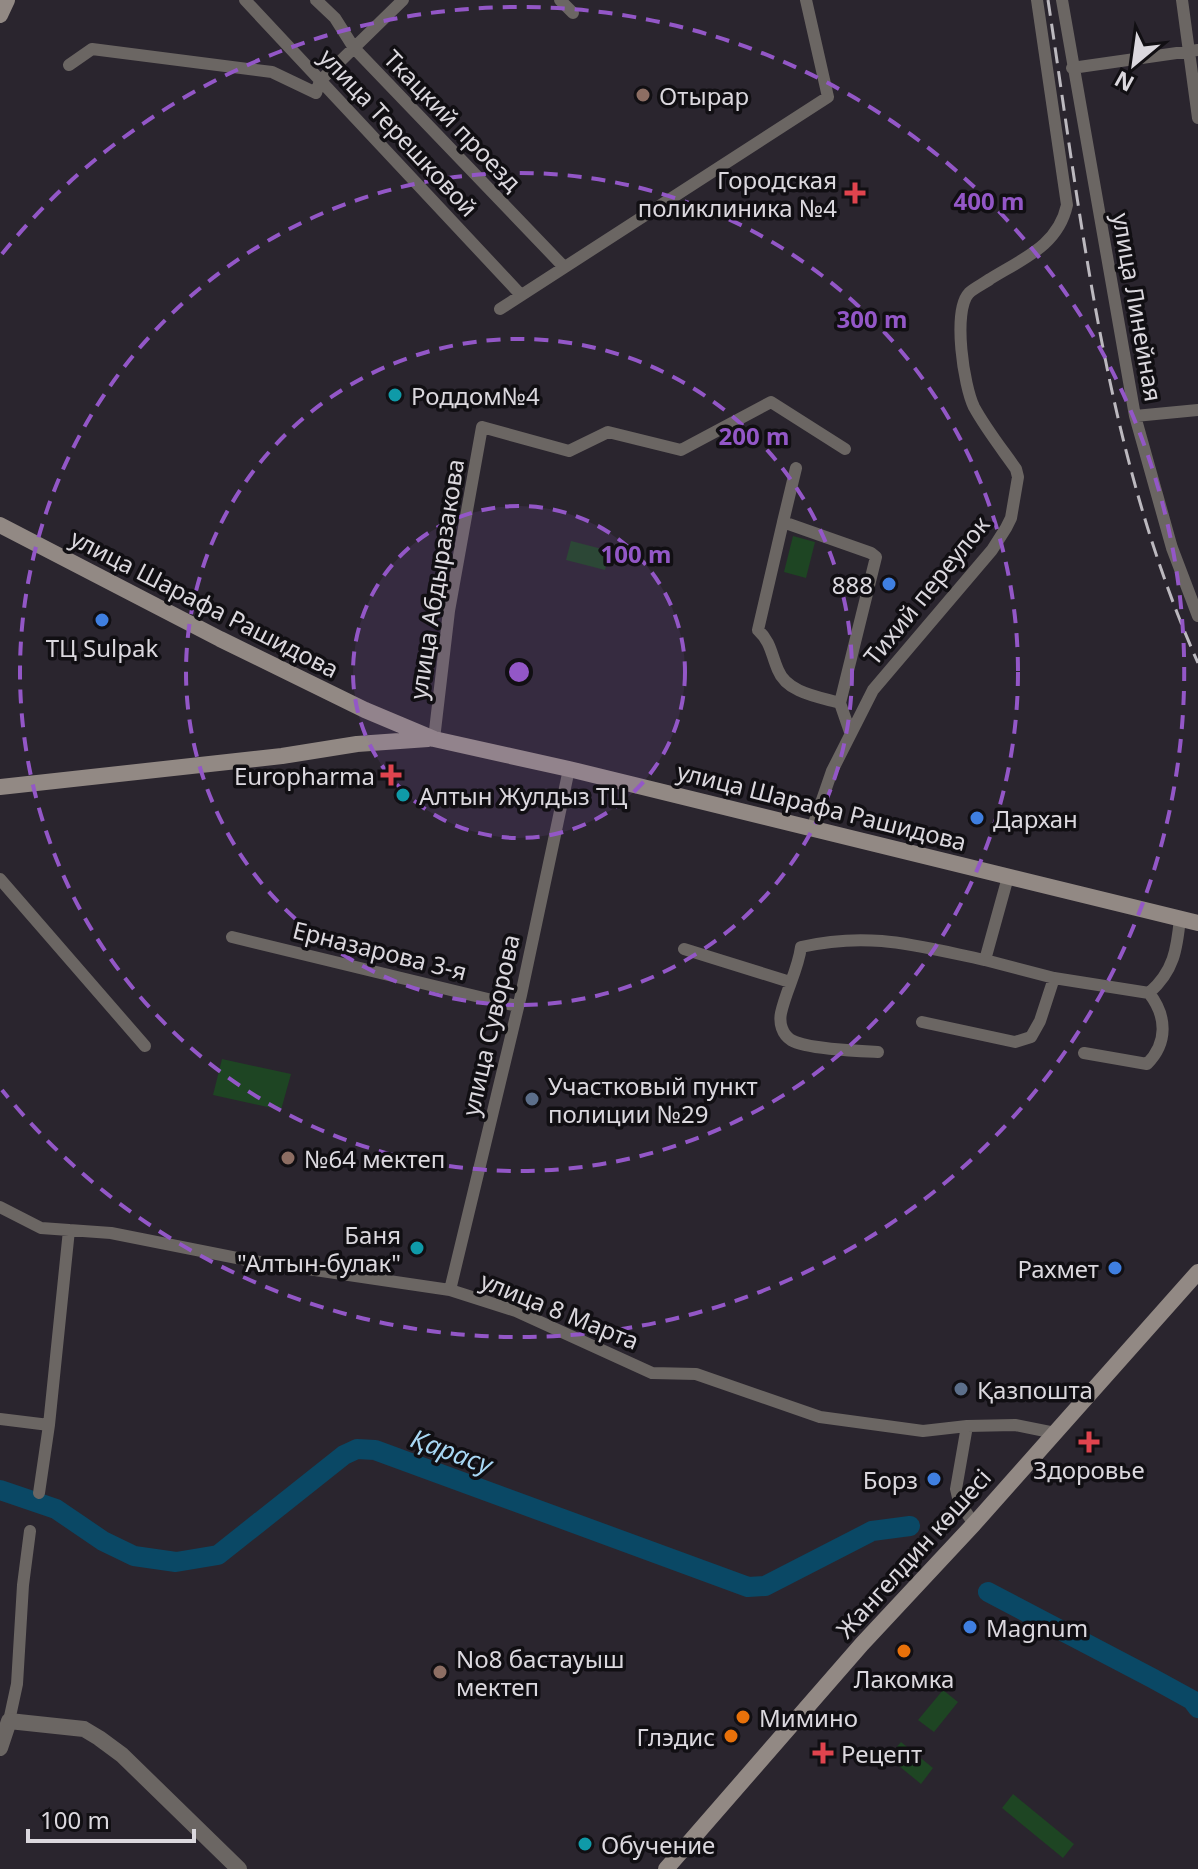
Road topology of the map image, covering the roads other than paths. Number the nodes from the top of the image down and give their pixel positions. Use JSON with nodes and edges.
{"nodes":[{"id":1,"x":7,"y":0,"type":"edge"},
{"id":2,"x":245,"y":0,"type":"edge"},
{"id":3,"x":316,"y":0,"type":"edge"},
{"id":4,"x":403,"y":0,"type":"edge"},
{"id":5,"x":560,"y":0,"type":"edge"},
{"id":6,"x":806,"y":0,"type":"edge"},
{"id":7,"x":1037,"y":0,"type":"edge"},
{"id":8,"x":1062,"y":0,"type":"edge"},
{"id":9,"x":1182,"y":0,"type":"edge"},
{"id":10,"x":573,"y":13,"type":"dead end"},
{"id":11,"x":0,"y":15,"type":"edge"},
{"id":12,"x":354,"y":48,"type":"junction"},
{"id":13,"x":1193,"y":50,"type":"edge"},
{"id":14,"x":69,"y":65,"type":"dead end"},
{"id":15,"x":1072,"y":68,"type":"junction"},
{"id":16,"x":320,"y":81,"type":"junction"},
{"id":17,"x":1198,"y":118,"type":"edge"},
{"id":18,"x":564,"y":267,"type":"junction"},
{"id":19,"x":521,"y":295,"type":"junction"},
{"id":20,"x":500,"y":309,"type":"dead end"},
{"id":21,"x":1198,"y":410,"type":"edge"},
{"id":22,"x":1135,"y":416,"type":"junction"},
{"id":23,"x":845,"y":449,"type":"dead end"},
{"id":24,"x":796,"y":468,"type":"dead end"},
{"id":25,"x":783,"y":522,"type":"junction"},
{"id":26,"x":0,"y":525,"type":"edge"},
{"id":27,"x":1198,"y":616,"type":"edge"},
{"id":28,"x":840,"y":703,"type":"junction"},
{"id":29,"x":850,"y":732,"type":"junction"},
{"id":30,"x":434,"y":739,"type":"junction"},
{"id":31,"x":569,"y":769,"type":"junction"},
{"id":32,"x":0,"y":787,"type":"edge"},
{"id":33,"x":812,"y":829,"type":"junction"},
{"id":34,"x":1008,"y":877,"type":"junction"},
{"id":35,"x":0,"y":879,"type":"edge"},
{"id":36,"x":1180,"y":918,"type":"junction"},
{"id":37,"x":1198,"y":923,"type":"edge"},
{"id":38,"x":232,"y":937,"type":"dead end"},
{"id":39,"x":684,"y":949,"type":"dead end"},
{"id":40,"x":985,"y":960,"type":"junction"},
{"id":41,"x":1054,"y":978,"type":"junction"},
{"id":42,"x":790,"y":982,"type":"junction"},
{"id":43,"x":1149,"y":993,"type":"junction"},
{"id":44,"x":517,"y":1006,"type":"junction"},
{"id":45,"x":922,"y":1022,"type":"dead end"},
{"id":46,"x":145,"y":1046,"type":"dead end"},
{"id":47,"x":878,"y":1052,"type":"dead end"},
{"id":48,"x":1084,"y":1053,"type":"dead end"},
{"id":49,"x":0,"y":1207,"type":"edge"},
{"id":50,"x":69,"y":1230,"type":"junction"},
{"id":51,"x":1198,"y":1272,"type":"edge"},
{"id":52,"x":450,"y":1290,"type":"junction"},
{"id":53,"x":0,"y":1419,"type":"edge"},
{"id":54,"x":49,"y":1425,"type":"junction"},
{"id":55,"x":967,"y":1426,"type":"junction"},
{"id":56,"x":1055,"y":1433,"type":"junction"},
{"id":57,"x":39,"y":1493,"type":"dead end"},
{"id":58,"x":974,"y":1524,"type":"junction"},
{"id":59,"x":30,"y":1531,"type":"dead end"},
{"id":60,"x":9,"y":1721,"type":"junction"},
{"id":61,"x":0,"y":1748,"type":"edge"},
{"id":62,"x":239,"y":1869,"type":"edge"},
{"id":63,"x":666,"y":1869,"type":"edge"}],
"edges":[{"from":1,"to":11,"type":"main road"},
{"from":2,"to":16,"type":"street","name":"улица Терешковой"},
{"from":3,"to":12,"type":"street","name":"Ткацкий проезд"},
{"from":4,"to":12,"type":"street"},
{"from":5,"to":10,"type":"street"},
{"from":6,"to":18,"type":"street"},
{"from":7,"to":29,"type":"street","name":"Тихий переулок"},
{"from":8,"to":15,"type":"street","name":"улица Линейная"},
{"from":9,"to":13,"type":"street"},
{"from":12,"to":16,"type":"street"},
{"from":12,"to":18,"type":"street","name":"Ткацкий проезд"},
{"from":13,"to":15,"type":"street"},
{"from":13,"to":17,"type":"street"},
{"from":14,"to":16,"type":"street"},
{"from":15,"to":22,"type":"street","name":"улица Линейная"},
{"from":16,"to":19,"type":"street","name":"улица Терешковой"},
{"from":18,"to":19,"type":"street"},
{"from":19,"to":20,"type":"street"},
{"from":21,"to":22,"type":"street"},
{"from":22,"to":27,"type":"street","name":"улица Линейная"},
{"from":23,"to":30,"type":"street","name":"улица Абдыразакова"},
{"from":24,"to":25,"type":"street"},
{"from":25,"to":28,"type":"street"},
{"from":25,"to":28,"type":"street"},
{"from":26,"to":30,"type":"main road","name":"улица Шарафа Рашидова"},
{"from":28,"to":29,"type":"street"},
{"from":29,"to":33,"type":"street","name":"Тихий переулок"},
{"from":30,"to":31,"type":"main road","name":"улица Шарафа Рашидова"},
{"from":30,"to":32,"type":"main road","name":"улица Шарафа Рашидова"},
{"from":31,"to":33,"type":"main road","name":"улица Шарафа Рашидова"},
{"from":31,"to":44,"type":"street","name":"улица Суворова"},
{"from":33,"to":34,"type":"main road","name":"улица Шарафа Рашидова"},
{"from":34,"to":36,"type":"main road","name":"улица Шарафа Рашидова"},
{"from":34,"to":40,"type":"street"},
{"from":35,"to":46,"type":"street"},
{"from":36,"to":37,"type":"main road","name":"улица Шарафа Рашидова"},
{"from":36,"to":43,"type":"street"},
{"from":38,"to":44,"type":"street","name":"Ерназарова 3-я"},
{"from":39,"to":42,"type":"street"},
{"from":40,"to":41,"type":"street"},
{"from":40,"to":42,"type":"street"},
{"from":41,"to":43,"type":"street"},
{"from":41,"to":45,"type":"street"},
{"from":42,"to":47,"type":"street"},
{"from":43,"to":48,"type":"street"},
{"from":44,"to":52,"type":"street","name":"улица Суворова"},
{"from":49,"to":50,"type":"street","name":"улица 8 Марта"},
{"from":50,"to":52,"type":"street","name":"улица 8 Марта"},
{"from":50,"to":54,"type":"street"},
{"from":51,"to":56,"type":"main road","name":"Жангелдин көшесі"},
{"from":52,"to":55,"type":"street","name":"улица 8 Марта"},
{"from":53,"to":54,"type":"street"},
{"from":54,"to":57,"type":"street"},
{"from":55,"to":56,"type":"street","name":"улица 8 Марта"},
{"from":55,"to":58,"type":"street"},
{"from":56,"to":58,"type":"main road","name":"Жангелдин көшесі"},
{"from":58,"to":63,"type":"main road","name":"Жангелдин көшесі"},
{"from":59,"to":60,"type":"street"},
{"from":60,"to":61,"type":"street"},
{"from":60,"to":62,"type":"street"}]}
